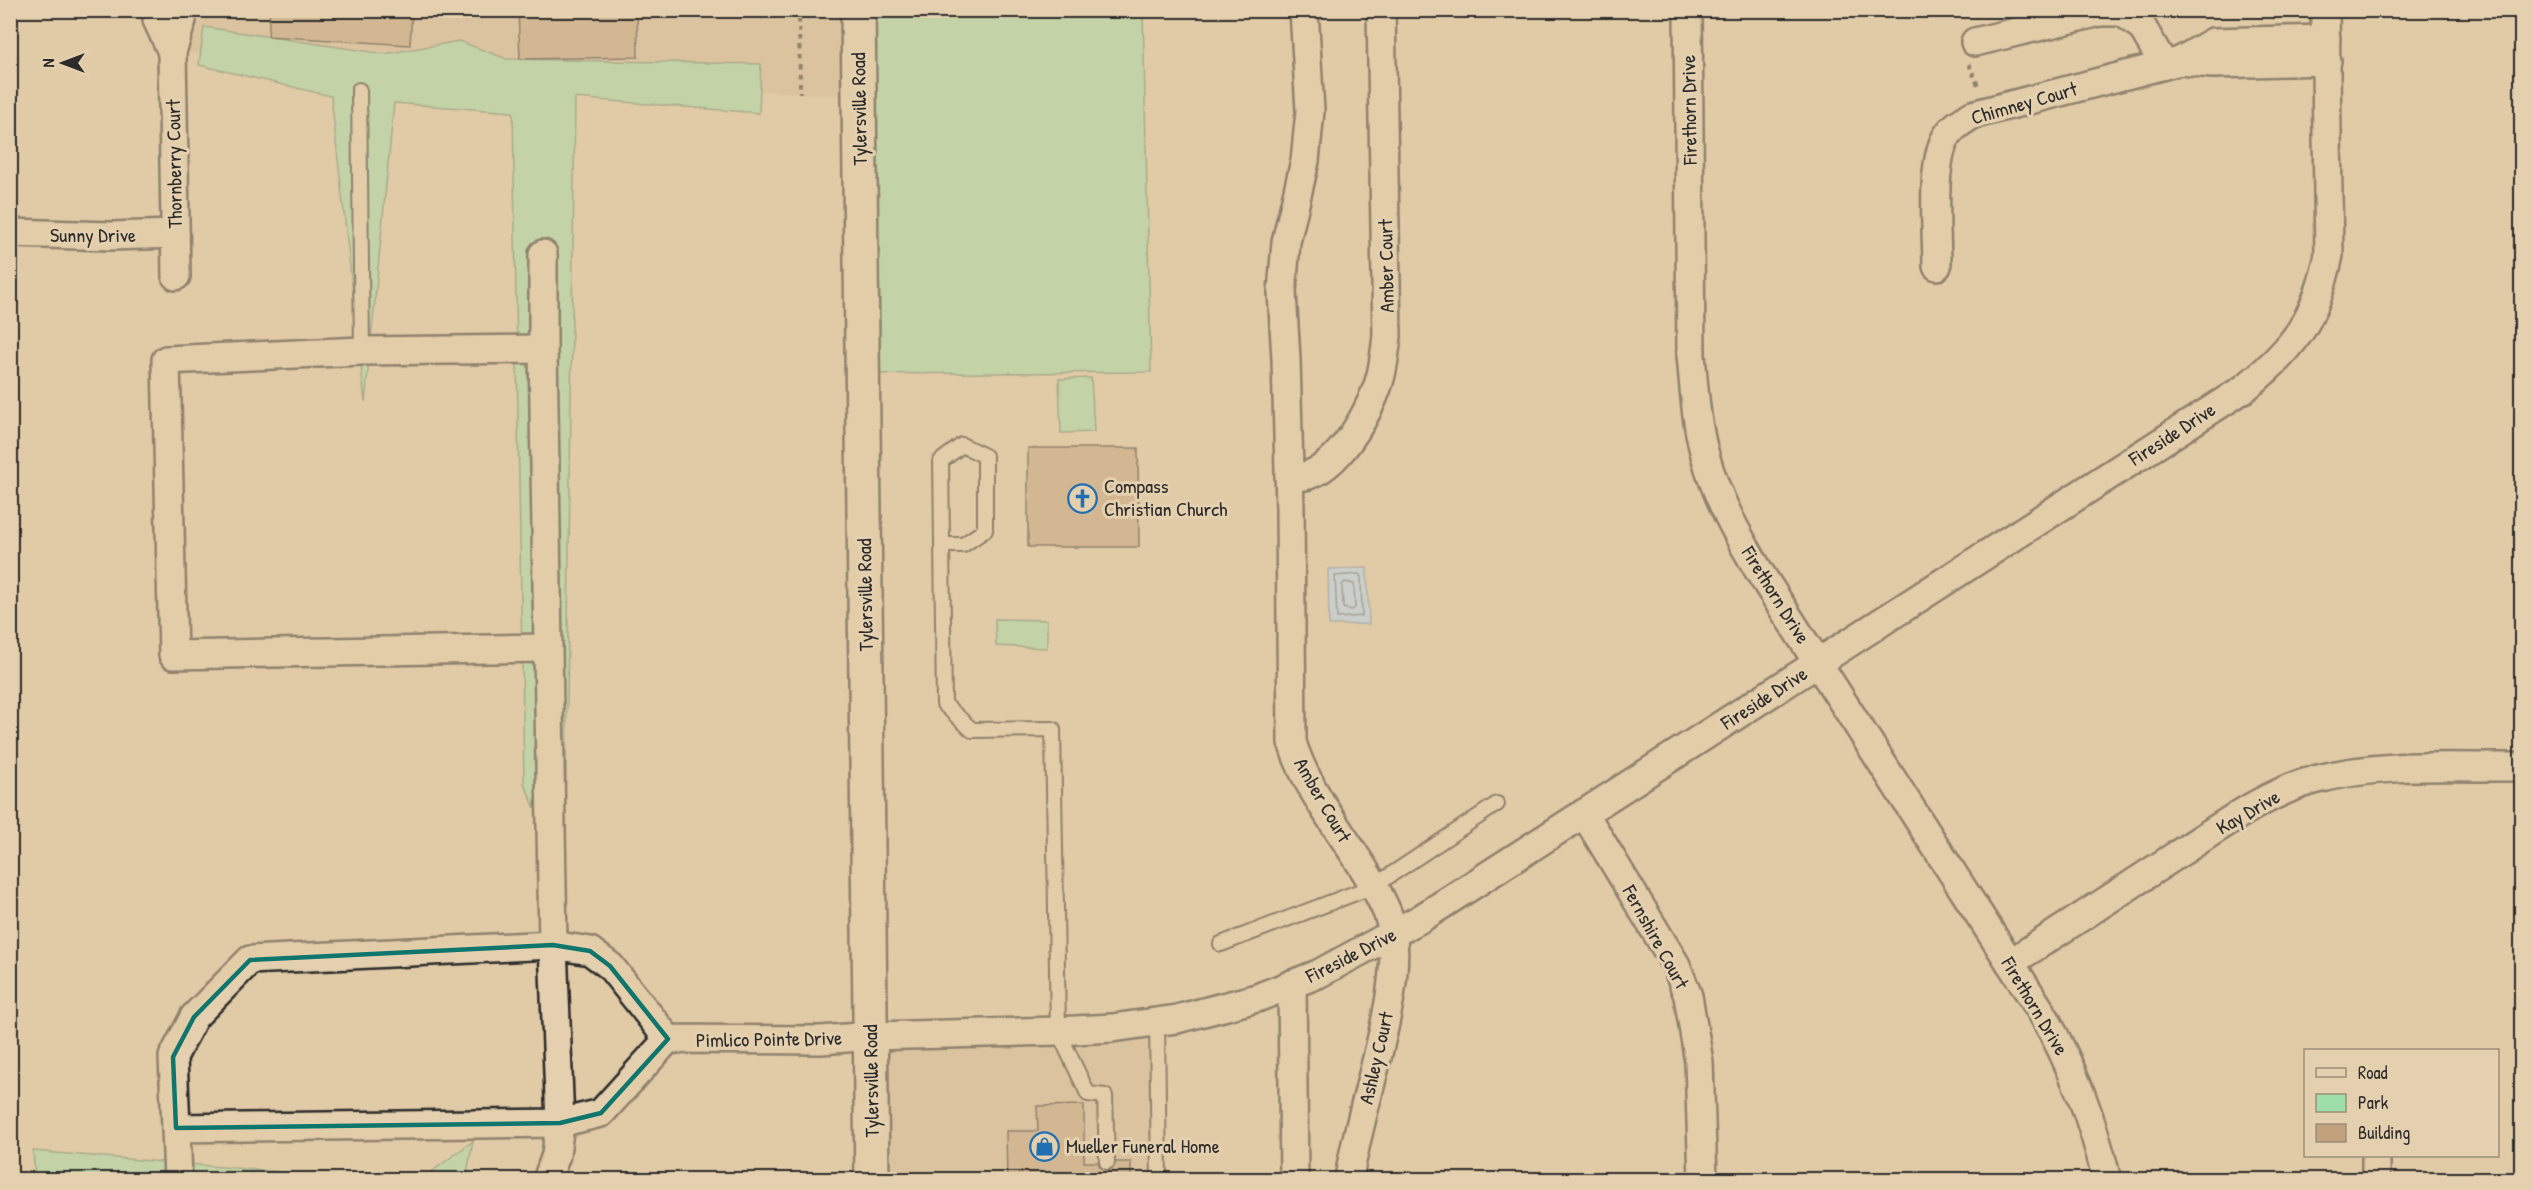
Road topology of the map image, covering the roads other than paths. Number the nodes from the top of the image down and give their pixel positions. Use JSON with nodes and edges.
{"nodes":[{"id":1,"x":158,"y":10,"type":"edge"},
{"id":2,"x":182,"y":10,"type":"edge"},
{"id":3,"x":858,"y":10,"type":"edge"},
{"id":4,"x":1304,"y":10,"type":"edge"},
{"id":5,"x":1381,"y":10,"type":"edge"},
{"id":6,"x":1688,"y":10,"type":"edge"},
{"id":7,"x":2325,"y":10,"type":"edge"},
{"id":8,"x":1975,"y":42,"type":"road end"},
{"id":9,"x":2326,"y":50,"type":"junction"},
{"id":10,"x":172,"y":52,"type":"junction"},
{"id":11,"x":2172,"y":63,"type":"junction"},
{"id":12,"x":359,"y":90,"type":"dead end"},
{"id":13,"x":10,"y":233,"type":"edge"},
{"id":14,"x":175,"y":234,"type":"junction"},
{"id":15,"x":543,"y":254,"type":"dead end"},
{"id":16,"x":1937,"y":266,"type":"dead end"},
{"id":17,"x":176,"y":276,"type":"dead end"},
{"id":18,"x":543,"y":350,"type":"junction"},
{"id":19,"x":362,"y":351,"type":"junction"},
{"id":20,"x":1289,"y":476,"type":"junction"},
{"id":21,"x":942,"y":545,"type":"junction"},
{"id":22,"x":547,"y":648,"type":"junction"},
{"id":23,"x":1819,"y":663,"type":"junction"},
{"id":24,"x":2522,"y":767,"type":"edge"},
{"id":25,"x":1497,"y":804,"type":"dead end"},
{"id":26,"x":1584,"y":813,"type":"junction"},
{"id":27,"x":1374,"y":886,"type":"junction"},
{"id":28,"x":1392,"y":935,"type":"junction"},
{"id":29,"x":1221,"y":944,"type":"dead end"},
{"id":30,"x":552,"y":945,"type":"junction"},
{"id":31,"x":2010,"y":963,"type":"junction"},
{"id":32,"x":1292,"y":984,"type":"junction"},
{"id":33,"x":1157,"y":1022,"type":"junction"},
{"id":34,"x":1058,"y":1031,"type":"junction"},
{"id":35,"x":871,"y":1036,"type":"junction"},
{"id":36,"x":668,"y":1039,"type":"junction"},
{"id":37,"x":560,"y":1123,"type":"junction"},
{"id":38,"x":176,"y":1128,"type":"junction"},
{"id":39,"x":2376,"y":1157,"type":"edge"},
{"id":40,"x":1107,"y":1161,"type":"dead end"},
{"id":41,"x":177,"y":1179,"type":"edge"},
{"id":42,"x":547,"y":1179,"type":"edge"},
{"id":43,"x":872,"y":1179,"type":"edge"},
{"id":44,"x":1159,"y":1179,"type":"edge"},
{"id":45,"x":1294,"y":1179,"type":"edge"},
{"id":46,"x":1349,"y":1179,"type":"edge"},
{"id":47,"x":1703,"y":1179,"type":"edge"},
{"id":48,"x":2107,"y":1179,"type":"edge"},
{"id":49,"x":2376,"y":1179,"type":"edge"}],
"edges":[{"from":1,"to":10,"type":"street","name":"Thornberry Court"},
{"from":2,"to":10,"type":"street","name":"Thornberry Court"},
{"from":3,"to":35,"type":"main road","name":"Tylersville Road"},
{"from":4,"to":20,"type":"street","name":"Amber Court"},
{"from":5,"to":20,"type":"street","name":"Amber Court"},
{"from":6,"to":23,"type":"street","name":"Firethorn Drive"},
{"from":7,"to":9,"type":"street","name":"Fireside Drive"},
{"from":8,"to":11,"type":"street"},
{"from":9,"to":11,"type":"street","name":"Chimney Court"},
{"from":9,"to":23,"type":"street","name":"Fireside Drive"},
{"from":10,"to":14,"type":"street","name":"Thornberry Court"},
{"from":11,"to":16,"type":"street","name":"Chimney Court"},
{"from":12,"to":19,"type":"lane"},
{"from":13,"to":14,"type":"street","name":"Sunny Drive"},
{"from":14,"to":17,"type":"street","name":"Thornberry Court"},
{"from":15,"to":18,"type":"street"},
{"from":18,"to":19,"type":"street"},
{"from":18,"to":22,"type":"street"},
{"from":19,"to":22,"type":"street"},
{"from":20,"to":27,"type":"street","name":"Amber Court"},
{"from":21,"to":21,"type":"lane"},
{"from":21,"to":34,"type":"lane"},
{"from":22,"to":30,"type":"street"},
{"from":23,"to":26,"type":"street","name":"Fireside Drive"},
{"from":23,"to":31,"type":"street","name":"Firethorn Drive"},
{"from":24,"to":31,"type":"street","name":"Kay Drive"},
{"from":25,"to":27,"type":"lane"},
{"from":26,"to":28,"type":"street","name":"Fireside Drive"},
{"from":26,"to":47,"type":"street","name":"Fernshire Court"},
{"from":27,"to":28,"type":"street","name":"Amber Court"},
{"from":27,"to":29,"type":"lane"},
{"from":28,"to":32,"type":"street","name":"Fireside Drive"},
{"from":28,"to":46,"type":"street","name":"Ashley Court"},
{"from":30,"to":36,"type":"street","name":"Pimlico Pointe Drive"},
{"from":30,"to":37,"type":"street"},
{"from":30,"to":38,"type":"street","name":"Pimlico Pointe Drive"},
{"from":31,"to":48,"type":"street","name":"Firethorn Drive"},
{"from":32,"to":33,"type":"street","name":"Fireside Drive"},
{"from":32,"to":45,"type":"street"},
{"from":33,"to":34,"type":"street","name":"Fireside Drive"},
{"from":33,"to":44,"type":"lane"},
{"from":34,"to":35,"type":"street","name":"Fireside Drive"},
{"from":34,"to":40,"type":"lane"},
{"from":35,"to":36,"type":"street","name":"Pimlico Pointe Drive"},
{"from":35,"to":43,"type":"main road","name":"Tylersville Road"},
{"from":36,"to":37,"type":"street","name":"Pimlico Pointe Drive"},
{"from":37,"to":38,"type":"street","name":"Pimlico Pointe Drive"},
{"from":37,"to":42,"type":"street"},
{"from":38,"to":41,"type":"street","name":"Pimlico Pointe Drive"},
{"from":39,"to":49,"type":"street"}]}
